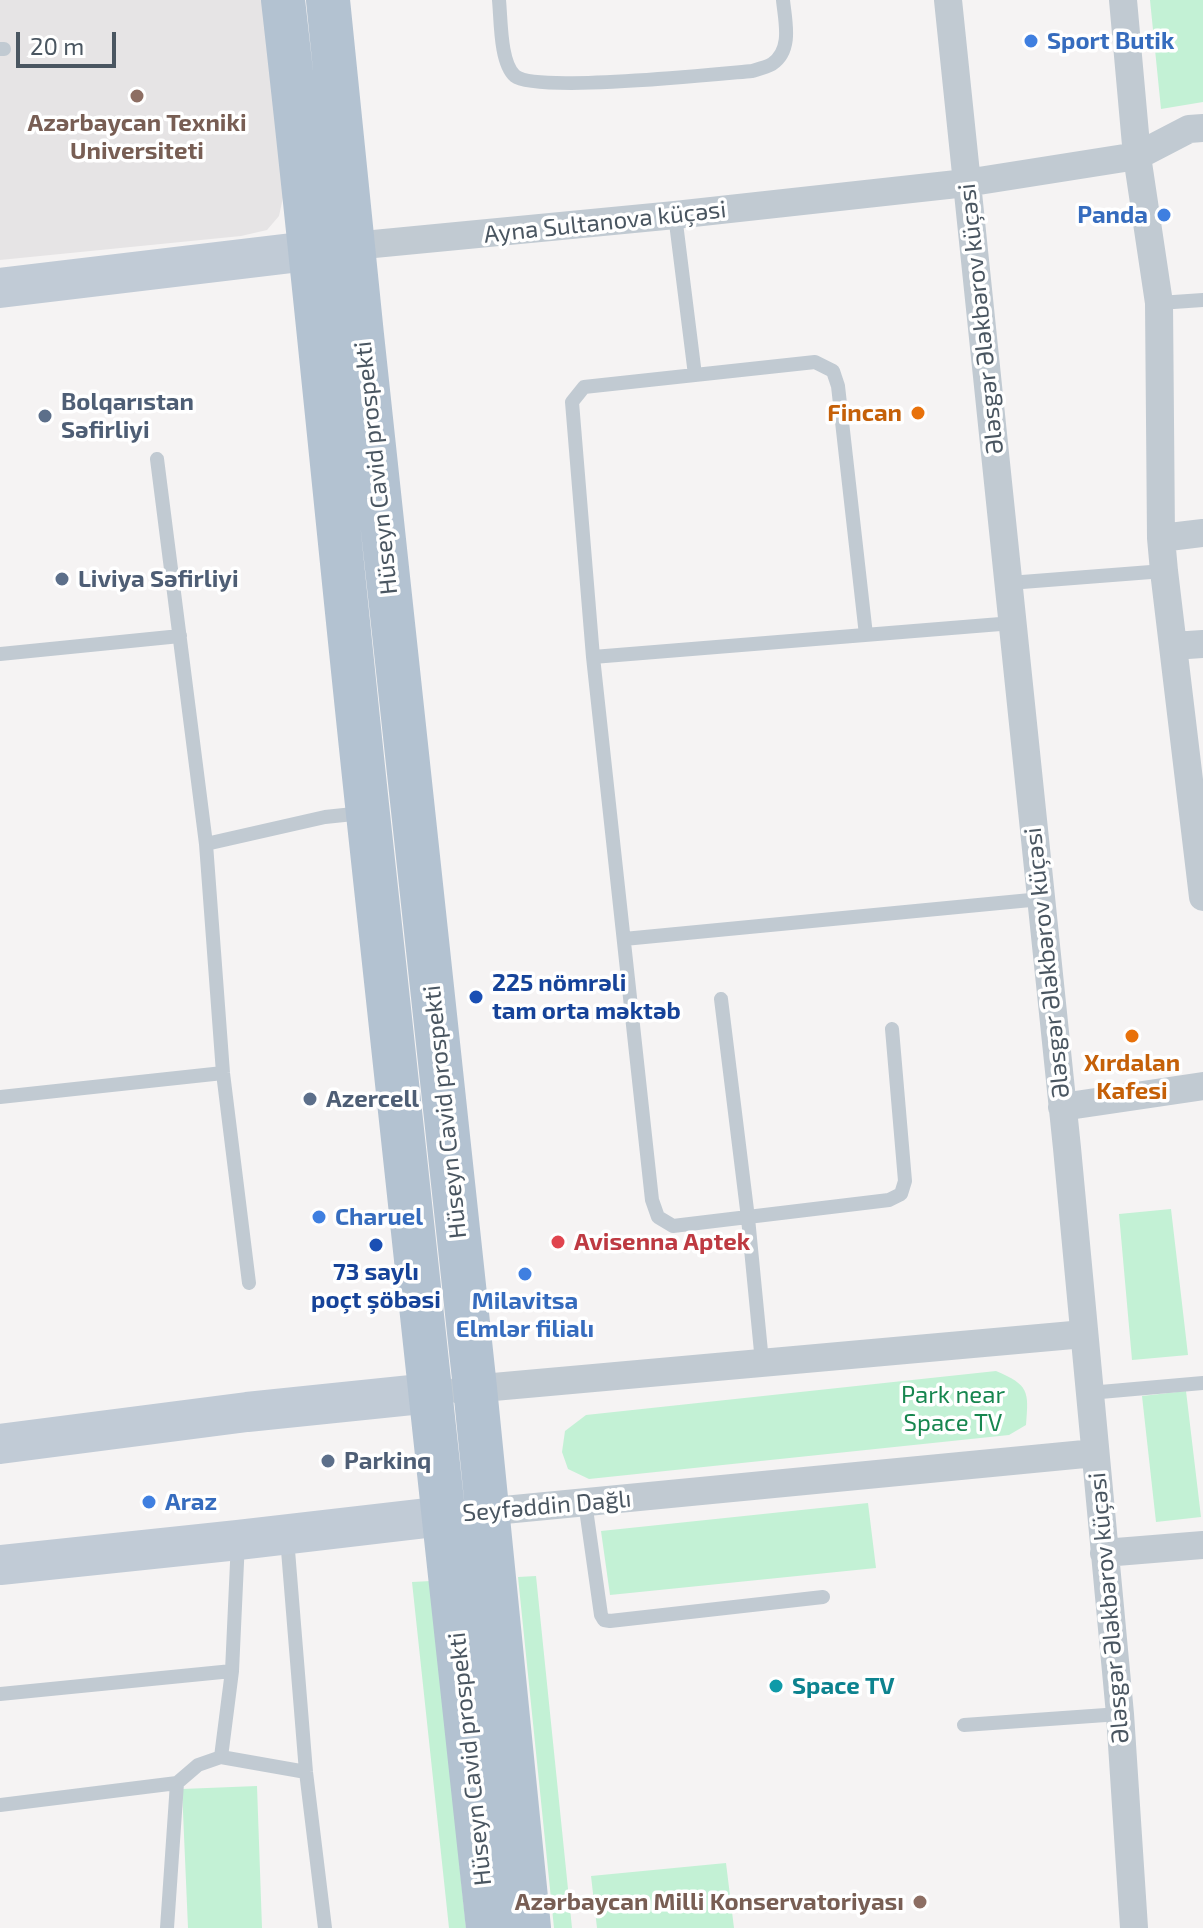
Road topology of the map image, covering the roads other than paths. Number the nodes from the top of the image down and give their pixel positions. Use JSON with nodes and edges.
{"nodes":[{"id":1,"x":283,"y":0,"type":"edge"},
{"id":2,"x":328,"y":0,"type":"edge"},
{"id":3,"x":499,"y":0,"type":"edge"},
{"id":4,"x":783,"y":0,"type":"edge"},
{"id":5,"x":948,"y":0,"type":"edge"},
{"id":6,"x":1123,"y":0,"type":"edge"},
{"id":7,"x":1203,"y":128,"type":"edge"},
{"id":8,"x":1137,"y":156,"type":"junction"},
{"id":9,"x":966,"y":183,"type":"junction"},
{"id":10,"x":327,"y":201,"type":"junction"},
{"id":11,"x":675,"y":215,"type":"junction"},
{"id":12,"x":332,"y":248,"type":"junction"},
{"id":13,"x":0,"y":288,"type":"edge"},
{"id":14,"x":337,"y":299,"type":"junction"},
{"id":15,"x":1203,"y":300,"type":"edge"},
{"id":16,"x":1159,"y":303,"type":"junction"},
{"id":17,"x":695,"y":375,"type":"junction"},
{"id":18,"x":157,"y":459,"type":"dead end"},
{"id":19,"x":1203,"y":533,"type":"edge"},
{"id":20,"x":1161,"y":538,"type":"junction"},
{"id":21,"x":1164,"y":571,"type":"junction"},
{"id":22,"x":1009,"y":583,"type":"junction"},
{"id":23,"x":1013,"y":623,"type":"junction"},
{"id":24,"x":866,"y":635,"type":"junction"},
{"id":25,"x":180,"y":636,"type":"junction"},
{"id":26,"x":1203,"y":644,"type":"edge"},
{"id":27,"x":1173,"y":646,"type":"junction"},
{"id":28,"x":0,"y":654,"type":"edge"},
{"id":29,"x":593,"y":657,"type":"junction"},
{"id":30,"x":368,"y":812,"type":"junction"},
{"id":31,"x":206,"y":844,"type":"junction"},
{"id":32,"x":1203,"y":897,"type":"edge"},
{"id":33,"x":1041,"y":899,"type":"junction"},
{"id":34,"x":624,"y":939,"type":"junction"},
{"id":35,"x":721,"y":999,"type":"dead end"},
{"id":36,"x":892,"y":1029,"type":"dead end"},
{"id":37,"x":223,"y":1073,"type":"junction"},
{"id":38,"x":1203,"y":1086,"type":"edge"},
{"id":39,"x":0,"y":1097,"type":"edge"},
{"id":40,"x":1062,"y":1107,"type":"junction"},
{"id":41,"x":748,"y":1218,"type":"junction"},
{"id":42,"x":249,"y":1283,"type":"dead end"},
{"id":43,"x":1084,"y":1334,"type":"junction"},
{"id":44,"x":762,"y":1362,"type":"junction"},
{"id":45,"x":1203,"y":1383,"type":"edge"},
{"id":46,"x":475,"y":1388,"type":"junction"},
{"id":47,"x":431,"y":1393,"type":"junction"},
{"id":48,"x":1089,"y":1393,"type":"junction"},
{"id":49,"x":0,"y":1444,"type":"edge"},
{"id":50,"x":1095,"y":1453,"type":"junction"},
{"id":51,"x":585,"y":1502,"type":"junction"},
{"id":52,"x":488,"y":1512,"type":"junction"},
{"id":53,"x":444,"y":1516,"type":"junction"},
{"id":54,"x":287,"y":1534,"type":"junction"},
{"id":55,"x":238,"y":1540,"type":"junction"},
{"id":56,"x":1203,"y":1545,"type":"edge"},
{"id":57,"x":1104,"y":1553,"type":"junction"},
{"id":58,"x":0,"y":1565,"type":"edge"},
{"id":59,"x":823,"y":1597,"type":"dead end"},
{"id":60,"x":232,"y":1671,"type":"junction"},
{"id":61,"x":0,"y":1694,"type":"edge"},
{"id":62,"x":1120,"y":1714,"type":"junction"},
{"id":63,"x":964,"y":1725,"type":"dead end"},
{"id":64,"x":221,"y":1757,"type":"junction"},
{"id":65,"x":306,"y":1772,"type":"junction"},
{"id":66,"x":177,"y":1783,"type":"junction"},
{"id":67,"x":0,"y":1805,"type":"edge"},
{"id":68,"x":167,"y":1928,"type":"edge"},
{"id":69,"x":325,"y":1928,"type":"edge"},
{"id":70,"x":488,"y":1928,"type":"edge"},
{"id":71,"x":529,"y":1928,"type":"edge"},
{"id":72,"x":1134,"y":1928,"type":"edge"}],
"edges":[{"from":1,"to":10,"type":"main road"},
{"from":2,"to":10,"type":"main road"},
{"from":3,"to":4,"type":"lane"},
{"from":5,"to":9,"type":"street","name":"Ələsgər Ələkbərov küçəsi"},
{"from":6,"to":8,"type":"street"},
{"from":7,"to":8,"type":"street","name":"Ayna Sultanova küçəsi"},
{"from":8,"to":9,"type":"street","name":"Ayna Sultanova küçəsi"},
{"from":8,"to":16,"type":"street"},
{"from":9,"to":11,"type":"street","name":"Ayna Sultanova küçəsi"},
{"from":9,"to":22,"type":"street","name":"Ələsgər Ələkbərov küçəsi"},
{"from":10,"to":12,"type":"main road"},
{"from":11,"to":12,"type":"street","name":"Ayna Sultanova küçəsi"},
{"from":11,"to":17,"type":"lane"},
{"from":12,"to":13,"type":"street","name":"Ayna Sultanova küçəsi"},
{"from":12,"to":14,"type":"main road"},
{"from":14,"to":30,"type":"main road","name":"Hüseyn Cavid prospekti"},
{"from":14,"to":46,"type":"main road","name":"Hüseyn Cavid prospekti"},
{"from":15,"to":16,"type":"lane"},
{"from":16,"to":20,"type":"street"},
{"from":17,"to":24,"type":"lane"},
{"from":17,"to":29,"type":"lane"},
{"from":18,"to":25,"type":"lane"},
{"from":19,"to":20,"type":"street"},
{"from":20,"to":21,"type":"street"},
{"from":21,"to":22,"type":"lane"},
{"from":21,"to":27,"type":"street"},
{"from":22,"to":23,"type":"street","name":"Ələsgər Ələkbərov küçəsi"},
{"from":23,"to":24,"type":"lane"},
{"from":23,"to":33,"type":"street","name":"Ələsgər Ələkbərov küçəsi"},
{"from":24,"to":29,"type":"lane"},
{"from":25,"to":28,"type":"lane"},
{"from":25,"to":31,"type":"lane"},
{"from":26,"to":27,"type":"street"},
{"from":27,"to":32,"type":"street"},
{"from":29,"to":34,"type":"lane"},
{"from":30,"to":31,"type":"lane"},
{"from":30,"to":47,"type":"main road","name":"Hüseyn Cavid prospekti"},
{"from":31,"to":37,"type":"lane"},
{"from":33,"to":34,"type":"lane"},
{"from":33,"to":40,"type":"street","name":"Ələsgər Ələkbərov küçəsi"},
{"from":34,"to":41,"type":"lane"},
{"from":35,"to":41,"type":"lane"},
{"from":36,"to":41,"type":"lane"},
{"from":37,"to":39,"type":"lane"},
{"from":37,"to":42,"type":"lane"},
{"from":38,"to":40,"type":"street"},
{"from":40,"to":43,"type":"street","name":"Ələsgər Ələkbərov küçəsi"},
{"from":41,"to":44,"type":"lane"},
{"from":43,"to":44,"type":"street"},
{"from":43,"to":48,"type":"street","name":"Ələsgər Ələkbərov küçəsi"},
{"from":44,"to":46,"type":"street"},
{"from":45,"to":48,"type":"lane"},
{"from":46,"to":47,"type":"street"},
{"from":46,"to":52,"type":"main road","name":"Hüseyn Cavid prospekti"},
{"from":47,"to":49,"type":"street"},
{"from":47,"to":53,"type":"main road","name":"Hüseyn Cavid prospekti"},
{"from":48,"to":50,"type":"street","name":"Ələsgər Ələkbərov küçəsi"},
{"from":50,"to":51,"type":"street","name":"Seyfəddin Dağlı"},
{"from":50,"to":57,"type":"street","name":"Ələsgər Ələkbərov küçəsi"},
{"from":51,"to":52,"type":"street","name":"Seyfəddin Dağlı"},
{"from":51,"to":59,"type":"lane"},
{"from":52,"to":53,"type":"street","name":"Seyfəddin Dağlı"},
{"from":52,"to":71,"type":"main road","name":"Hüseyn Cavid prospekti"},
{"from":53,"to":54,"type":"street","name":"Seyfəddin Dağlı"},
{"from":53,"to":70,"type":"main road","name":"Hüseyn Cavid prospekti"},
{"from":54,"to":55,"type":"street","name":"Seyfəddin Dağlı"},
{"from":54,"to":65,"type":"lane"},
{"from":55,"to":58,"type":"street","name":"Seyfəddin Dağlı"},
{"from":55,"to":60,"type":"lane"},
{"from":56,"to":57,"type":"street"},
{"from":57,"to":62,"type":"street","name":"Ələsgər Ələkbərov küçəsi"},
{"from":60,"to":61,"type":"lane"},
{"from":60,"to":64,"type":"lane"},
{"from":62,"to":63,"type":"lane"},
{"from":62,"to":72,"type":"street","name":"Ələsgər Ələkbərov küçəsi"},
{"from":64,"to":65,"type":"lane"},
{"from":64,"to":66,"type":"lane"},
{"from":65,"to":69,"type":"lane"},
{"from":66,"to":67,"type":"lane"},
{"from":66,"to":68,"type":"lane"}]}
